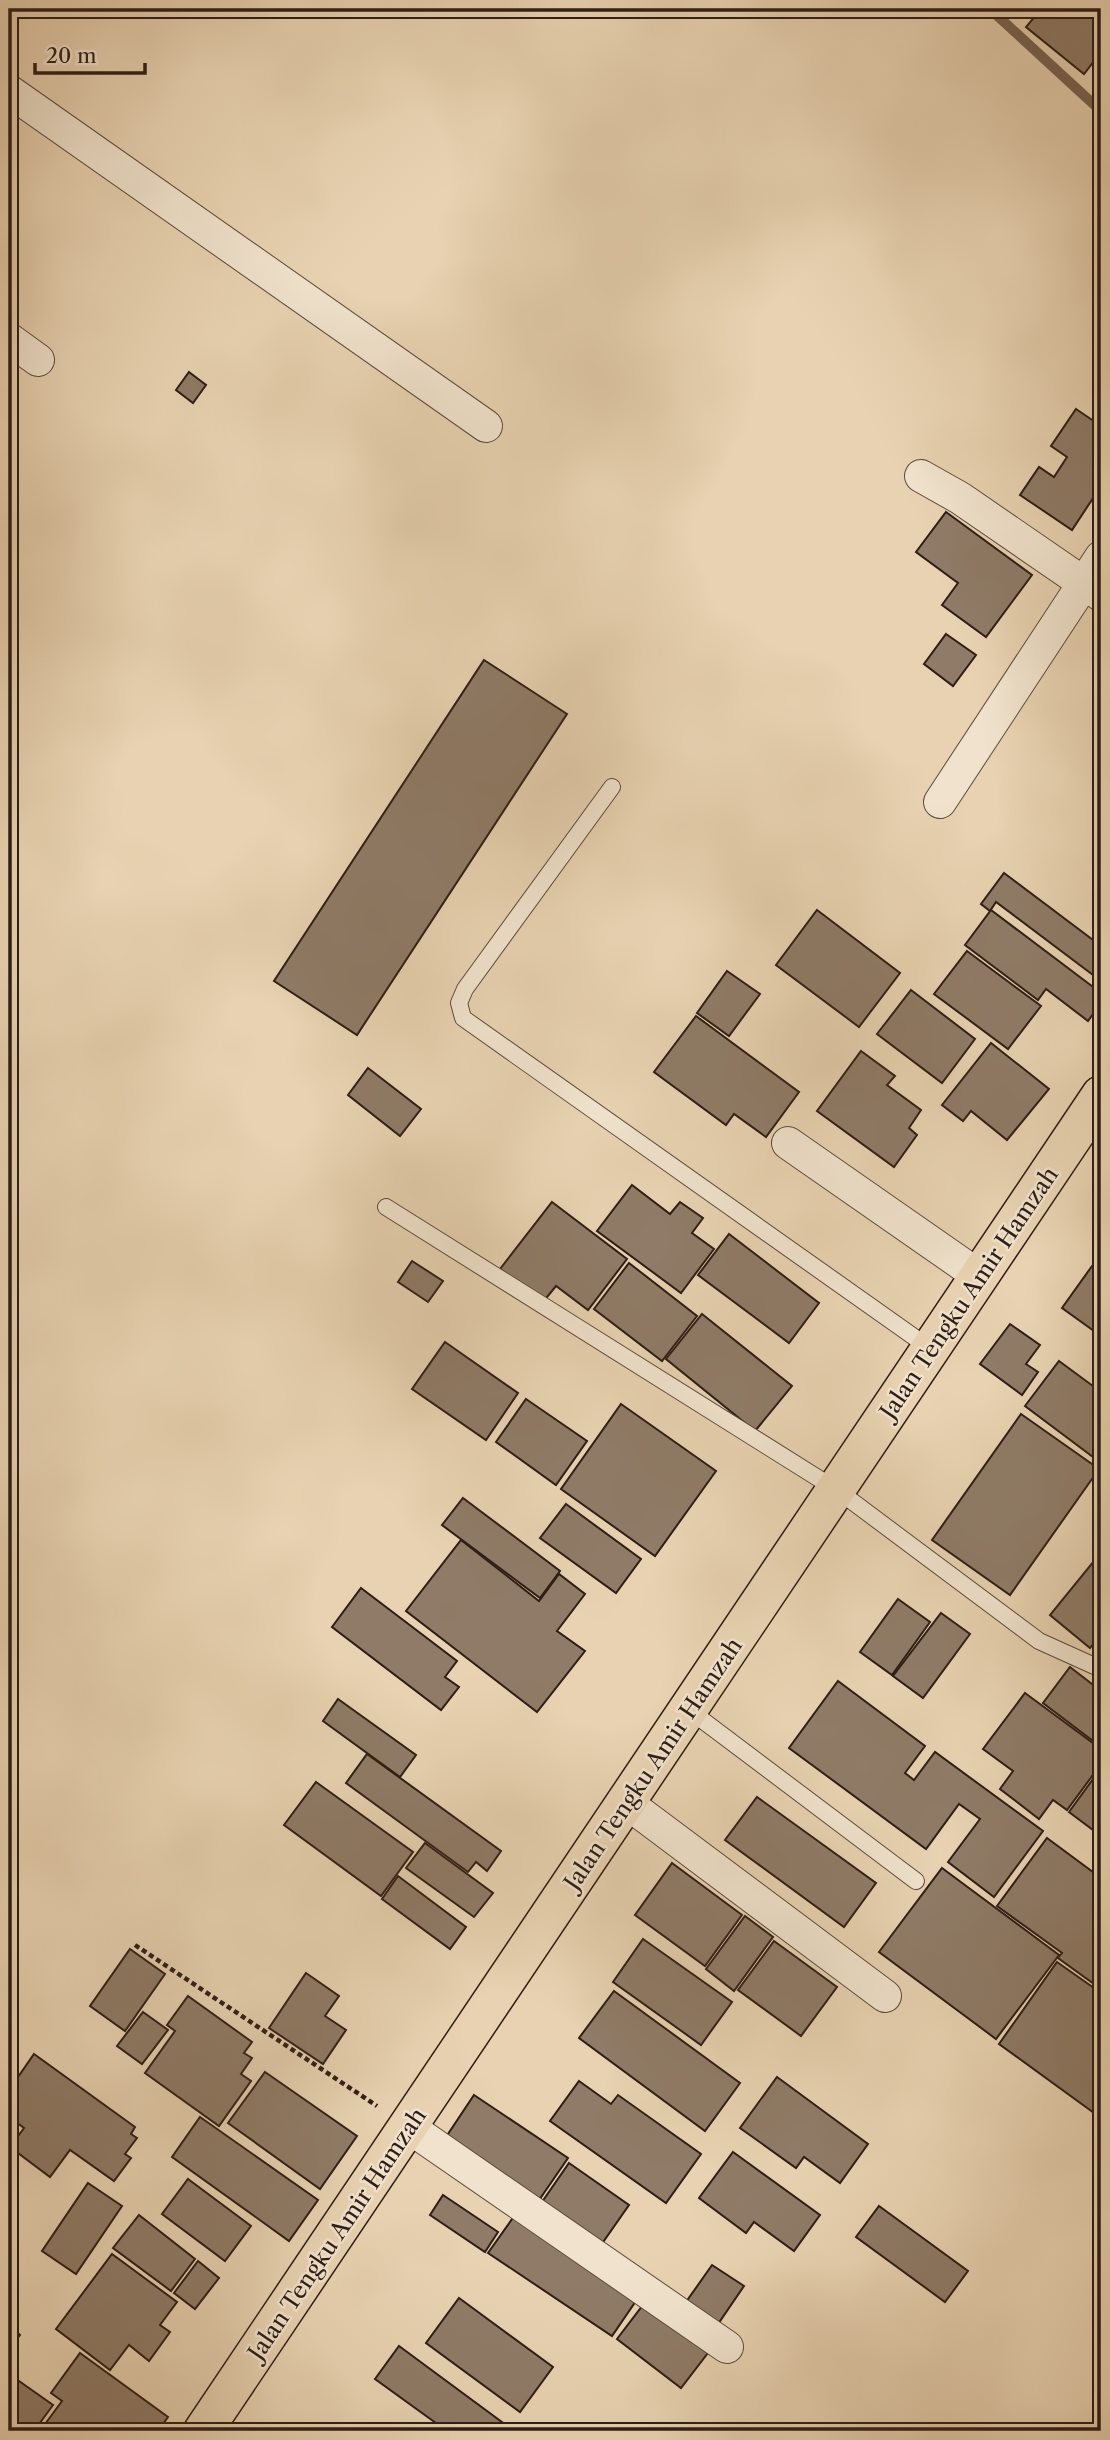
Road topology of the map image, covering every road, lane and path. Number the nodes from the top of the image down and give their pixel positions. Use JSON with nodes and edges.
{"nodes":[{"id":1,"x":9,"y":91,"type":"edge"},
{"id":2,"x":9,"y":339,"type":"edge"},
{"id":3,"x":38,"y":360,"type":"dead end"},
{"id":4,"x":486,"y":426,"type":"dead end"},
{"id":5,"x":922,"y":476,"type":"dead end"},
{"id":6,"x":1101,"y":557,"type":"edge"},
{"id":7,"x":1093,"y":590,"type":"edge"},
{"id":8,"x":612,"y":787,"type":"dead end"},
{"id":9,"x":940,"y":802,"type":"dead end"},
{"id":10,"x":1101,"y":1095,"type":"edge"},
{"id":11,"x":788,"y":1143,"type":"dead end"},
{"id":12,"x":386,"y":1207,"type":"dead end"},
{"id":13,"x":979,"y":1276,"type":"junction"},
{"id":14,"x":931,"y":1349,"type":"junction"},
{"id":15,"x":837,"y":1490,"type":"junction"},
{"id":16,"x":1101,"y":1669,"type":"edge"},
{"id":17,"x":689,"y":1710,"type":"junction"},
{"id":18,"x":627,"y":1803,"type":"junction"},
{"id":19,"x":916,"y":1881,"type":"dead end"},
{"id":20,"x":135,"y":1945,"type":"dead end"},
{"id":21,"x":884,"y":1996,"type":"dead end"},
{"id":22,"x":410,"y":2128,"type":"junction"},
{"id":23,"x":727,"y":2347,"type":"dead end"},
{"id":24,"x":203,"y":2431,"type":"edge"}],
"edges":[{"from":1,"to":4,"type":"street"},
{"from":2,"to":3,"type":"street"},
{"from":5,"to":7,"type":"street"},
{"from":6,"to":7,"type":"street"},
{"from":7,"to":9,"type":"street"},
{"from":8,"to":14,"type":"lane"},
{"from":10,"to":13,"type":"main road","name":"Jalan Tengku Amir Hamzah"},
{"from":11,"to":13,"type":"street"},
{"from":12,"to":15,"type":"lane"},
{"from":13,"to":14,"type":"main road","name":"Jalan Tengku Amir Hamzah"},
{"from":14,"to":15,"type":"main road","name":"Jalan Tengku Amir Hamzah"},
{"from":15,"to":16,"type":"lane"},
{"from":15,"to":17,"type":"main road","name":"Jalan Tengku Amir Hamzah"},
{"from":17,"to":18,"type":"main road","name":"Jalan Tengku Amir Hamzah"},
{"from":17,"to":19,"type":"lane"},
{"from":18,"to":21,"type":"street"},
{"from":18,"to":22,"type":"main road","name":"Jalan Tengku Amir Hamzah"},
{"from":20,"to":22,"type":"path"},
{"from":22,"to":23,"type":"street"},
{"from":22,"to":24,"type":"main road","name":"Jalan Tengku Amir Hamzah"}]}
